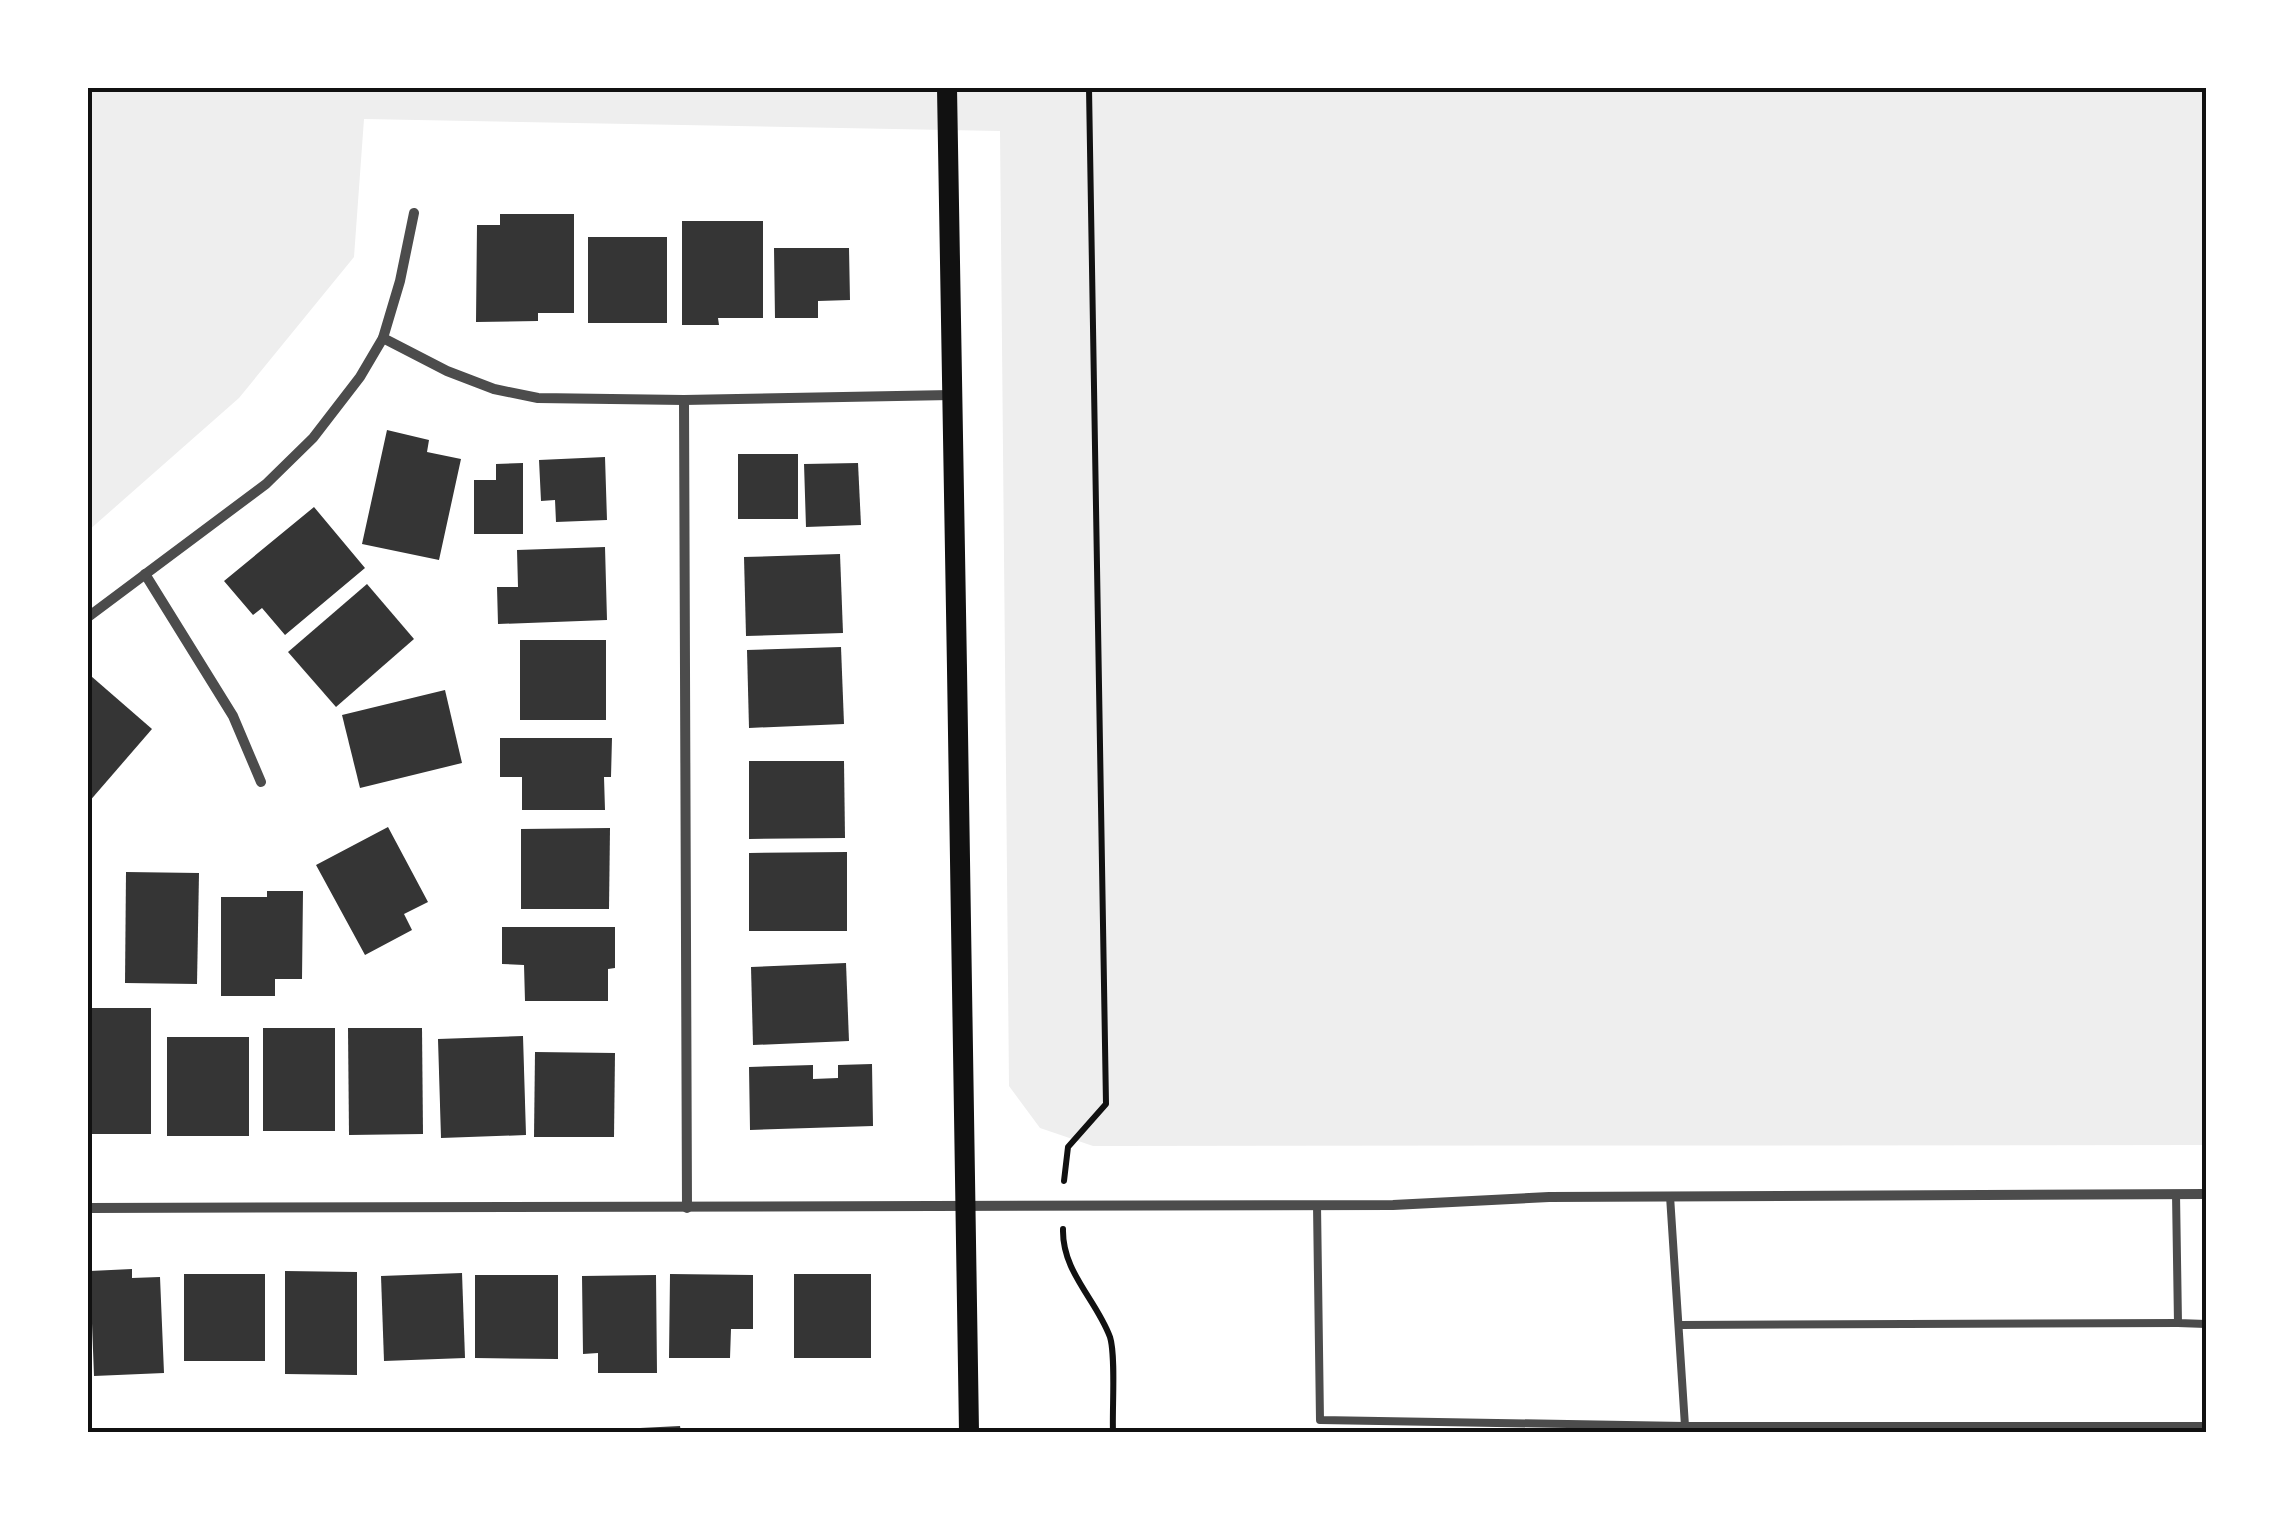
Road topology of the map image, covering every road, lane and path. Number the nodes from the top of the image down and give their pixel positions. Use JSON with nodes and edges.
{"nodes":[{"id":1,"x":948,"y":88,"type":"edge"},
{"id":2,"x":1089,"y":88,"type":"edge"},
{"id":3,"x":414,"y":212,"type":"dead end"},
{"id":4,"x":383,"y":338,"type":"junction"},
{"id":5,"x":950,"y":394,"type":"junction"},
{"id":6,"x":684,"y":400,"type":"junction"},
{"id":7,"x":145,"y":574,"type":"junction"},
{"id":8,"x":88,"y":617,"type":"edge"},
{"id":9,"x":261,"y":782,"type":"dead end"},
{"id":10,"x":1106,"y":1104,"type":"dead end"},
{"id":11,"x":2176,"y":1194,"type":"junction"},
{"id":12,"x":2206,"y":1194,"type":"edge"},
{"id":13,"x":1670,"y":1196,"type":"junction"},
{"id":14,"x":1317,"y":1205,"type":"junction"},
{"id":15,"x":967,"y":1206,"type":"junction"},
{"id":16,"x":88,"y":1208,"type":"edge"},
{"id":17,"x":686,"y":1208,"type":"junction"},
{"id":18,"x":2178,"y":1323,"type":"junction"},
{"id":19,"x":2206,"y":1324,"type":"edge"},
{"id":20,"x":1680,"y":1325,"type":"junction"},
{"id":21,"x":1111,"y":1339,"type":"dead end"},
{"id":22,"x":1685,"y":1426,"type":"junction"},
{"id":23,"x":2206,"y":1426,"type":"edge"},
{"id":24,"x":969,"y":1432,"type":"edge"},
{"id":25,"x":1113,"y":1432,"type":"edge"}],
"edges":[{"from":1,"to":5,"type":"main road"},
{"from":2,"to":10,"type":"path"},
{"from":3,"to":4,"type":"street"},
{"from":4,"to":6,"type":"street"},
{"from":4,"to":7,"type":"street"},
{"from":5,"to":6,"type":"street"},
{"from":5,"to":15,"type":"main road"},
{"from":6,"to":17,"type":"street"},
{"from":7,"to":8,"type":"street"},
{"from":7,"to":9,"type":"street"},
{"from":11,"to":12,"type":"street"},
{"from":11,"to":13,"type":"street"},
{"from":11,"to":18,"type":"lane"},
{"from":13,"to":14,"type":"street"},
{"from":13,"to":20,"type":"lane"},
{"from":14,"to":15,"type":"street"},
{"from":14,"to":22,"type":"lane"},
{"from":15,"to":17,"type":"street"},
{"from":15,"to":24,"type":"main road"},
{"from":16,"to":17,"type":"street"},
{"from":18,"to":19,"type":"lane"},
{"from":18,"to":20,"type":"lane"},
{"from":20,"to":22,"type":"lane"},
{"from":21,"to":25,"type":"path"},
{"from":22,"to":23,"type":"lane"}]}
